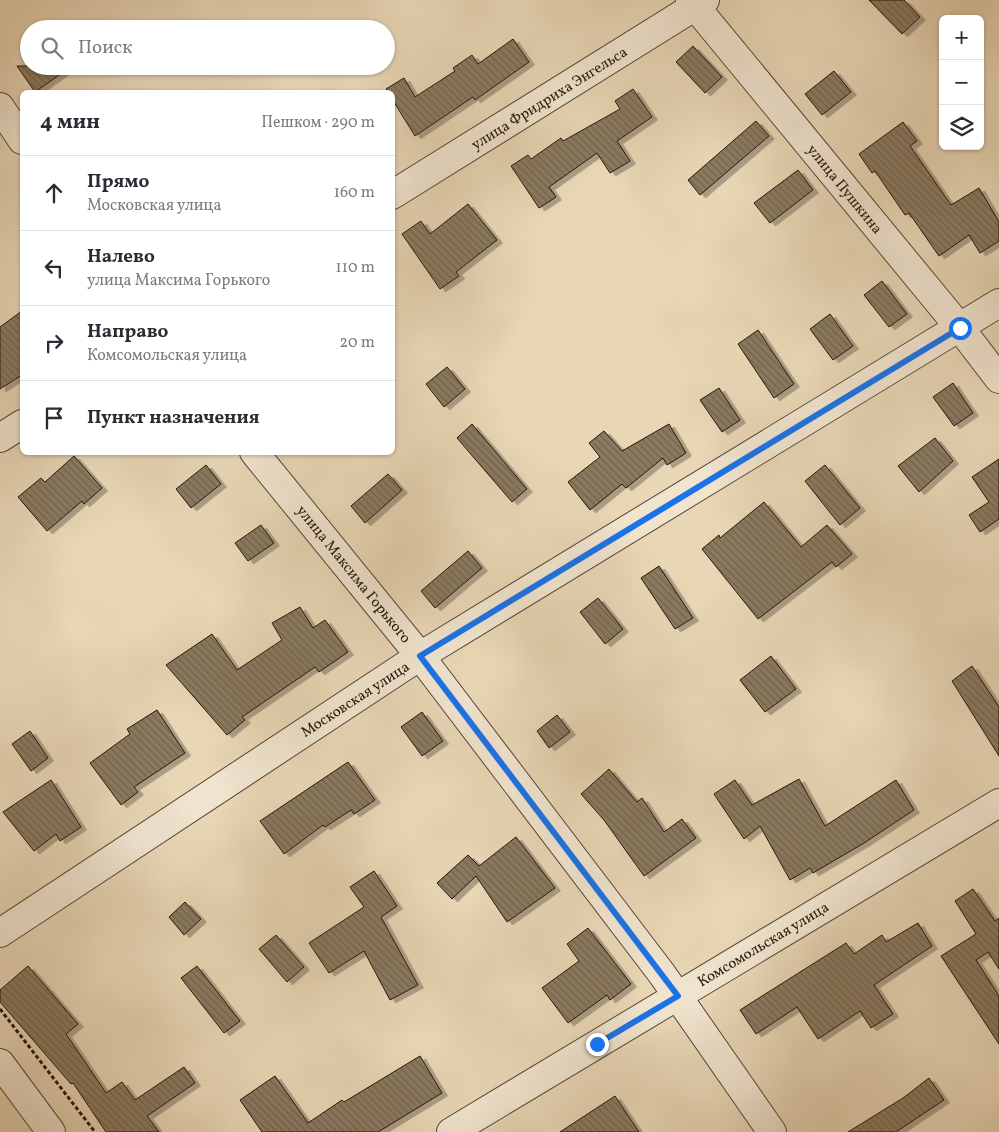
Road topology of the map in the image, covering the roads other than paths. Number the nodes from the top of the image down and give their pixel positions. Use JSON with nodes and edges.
{"nodes":[{"id":1,"x":697,"y":2,"type":"edge"},
{"id":2,"x":0,"y":107,"type":"edge"},
{"id":3,"x":20,"y":137,"type":"edge"},
{"id":4,"x":395,"y":194,"type":"edge"},
{"id":5,"x":999,"y":303,"type":"edge"},
{"id":6,"x":960,"y":328,"type":"junction"},
{"id":7,"x":999,"y":379,"type":"edge"},
{"id":8,"x":20,"y":425,"type":"edge"},
{"id":9,"x":0,"y":438,"type":"edge"},
{"id":10,"x":256,"y":455,"type":"edge"},
{"id":11,"x":420,"y":656,"type":"junction"},
{"id":12,"x":999,"y":803,"type":"edge"},
{"id":13,"x":0,"y":933,"type":"edge"},
{"id":14,"x":678,"y":996,"type":"junction"},
{"id":15,"x":0,"y":1062,"type":"edge"},
{"id":16,"x":51,"y":1132,"type":"edge"},
{"id":17,"x":451,"y":1132,"type":"edge"},
{"id":18,"x":772,"y":1132,"type":"edge"}],
"edges":[{"from":1,"to":4,"type":"street","name":"улица Фридриха Энгельса"},
{"from":1,"to":6,"type":"street","name":"улица Пушкина"},
{"from":2,"to":3,"type":"street"},
{"from":5,"to":6,"type":"street","name":"Московская улица"},
{"from":6,"to":7,"type":"street","name":"улица Пушкина"},
{"from":6,"to":11,"type":"street","name":"Московская улица"},
{"from":8,"to":9,"type":"street"},
{"from":10,"to":11,"type":"street","name":"улица Максима Горького"},
{"from":11,"to":13,"type":"street","name":"Московская улица"},
{"from":11,"to":14,"type":"street","name":"улица Максима Горького"},
{"from":12,"to":14,"type":"street","name":"Комсомольская улица"},
{"from":14,"to":17,"type":"street","name":"Комсомольская улица"},
{"from":14,"to":18,"type":"street","name":"улица Максима Горького"},
{"from":15,"to":16,"type":"street"}]}
